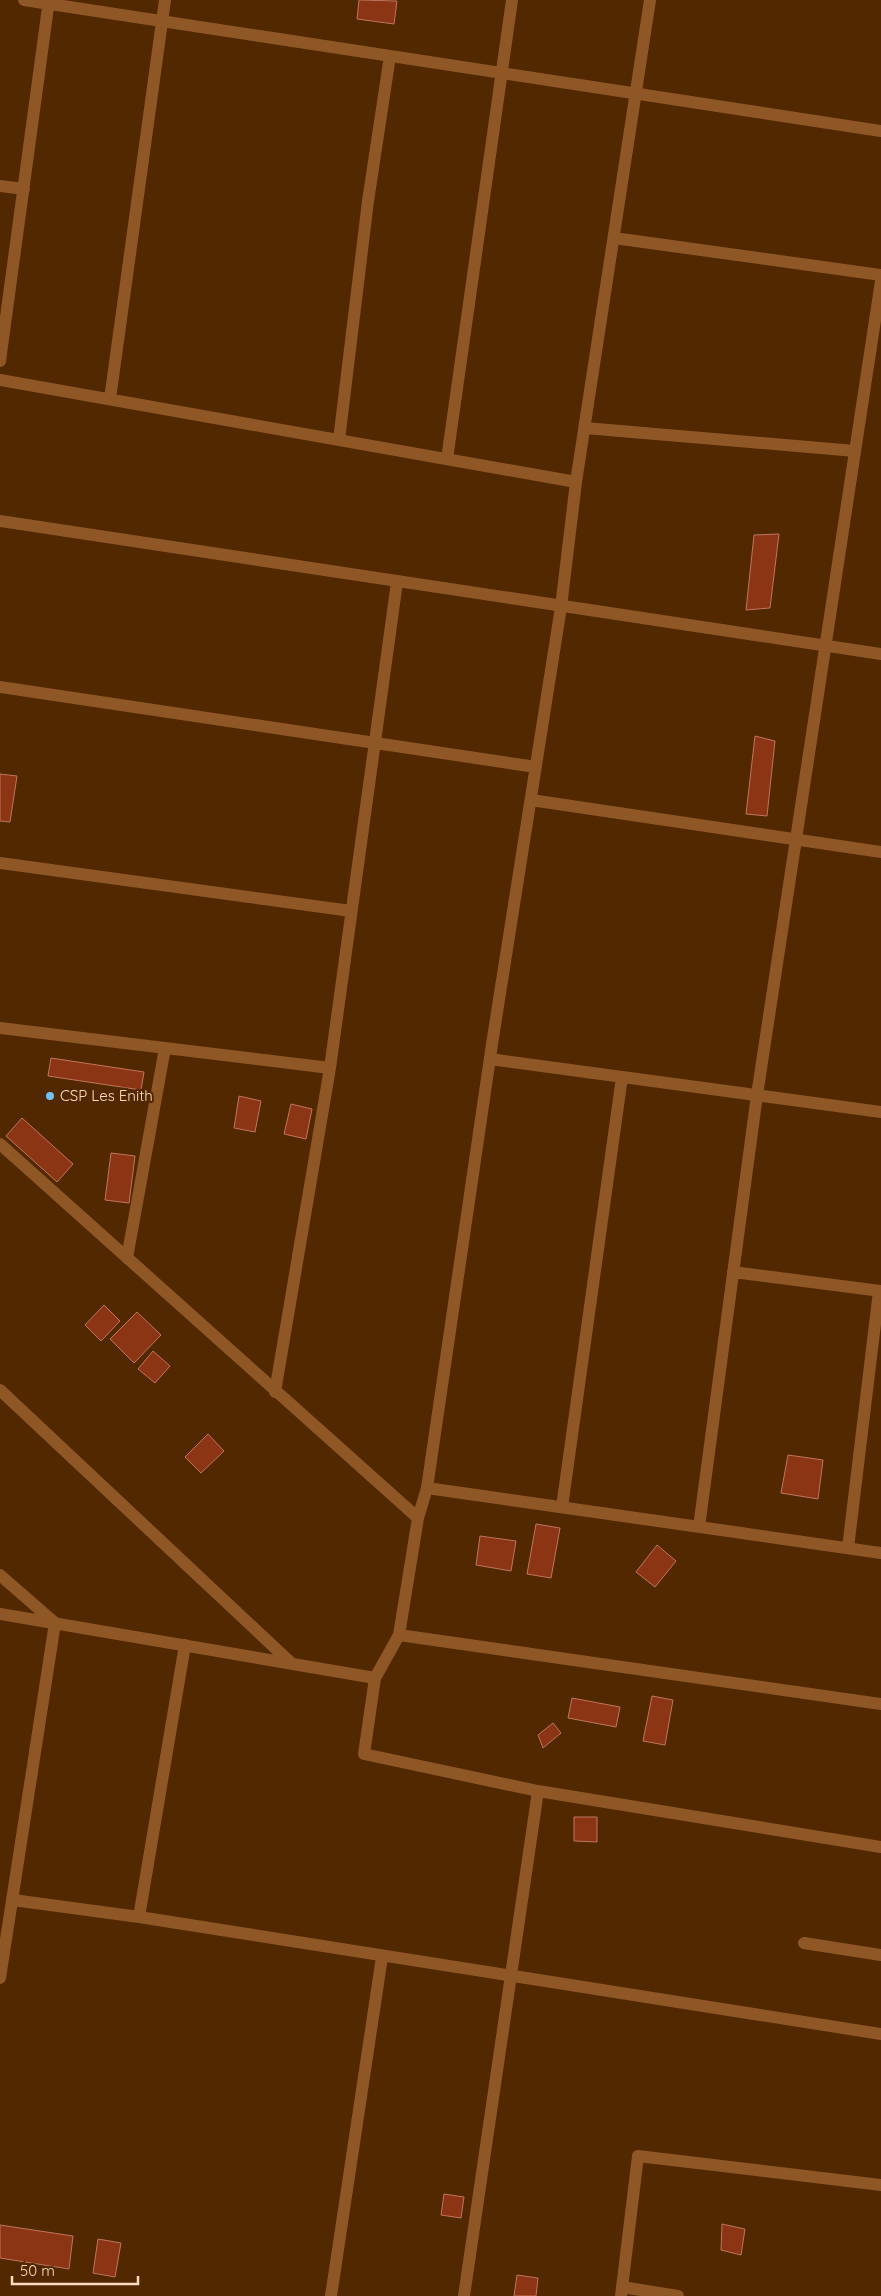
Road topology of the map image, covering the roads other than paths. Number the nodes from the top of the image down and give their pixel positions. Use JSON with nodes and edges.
{"nodes":[{"id":1,"x":24,"y":0,"type":"edge"},
{"id":2,"x":165,"y":0,"type":"edge"},
{"id":3,"x":512,"y":0,"type":"edge"},
{"id":4,"x":650,"y":0,"type":"edge"},
{"id":5,"x":49,"y":2,"type":"edge"},
{"id":6,"x":162,"y":21,"type":"junction"},
{"id":7,"x":390,"y":56,"type":"junction"},
{"id":8,"x":502,"y":74,"type":"junction"},
{"id":9,"x":636,"y":94,"type":"junction"},
{"id":10,"x":881,"y":131,"type":"edge"},
{"id":11,"x":0,"y":186,"type":"edge"},
{"id":12,"x":24,"y":189,"type":"junction"},
{"id":13,"x":614,"y":238,"type":"junction"},
{"id":14,"x":881,"y":275,"type":"edge"},
{"id":15,"x":881,"y":281,"type":"edge"},
{"id":16,"x":876,"y":354,"type":"edge"},
{"id":17,"x":0,"y":361,"type":"edge"},
{"id":18,"x":0,"y":380,"type":"edge"},
{"id":19,"x":110,"y":400,"type":"junction"},
{"id":20,"x":585,"y":428,"type":"junction"},
{"id":21,"x":339,"y":440,"type":"junction"},
{"id":22,"x":855,"y":451,"type":"junction"},
{"id":23,"x":447,"y":459,"type":"junction"},
{"id":24,"x":576,"y":482,"type":"junction"},
{"id":25,"x":0,"y":522,"type":"edge"},
{"id":26,"x":397,"y":582,"type":"junction"},
{"id":27,"x":561,"y":607,"type":"junction"},
{"id":28,"x":826,"y":646,"type":"junction"},
{"id":29,"x":881,"y":654,"type":"edge"},
{"id":30,"x":0,"y":687,"type":"edge"},
{"id":31,"x":375,"y":743,"type":"junction"},
{"id":32,"x":536,"y":767,"type":"junction"},
{"id":33,"x":531,"y":800,"type":"junction"},
{"id":34,"x":796,"y":839,"type":"junction"},
{"id":35,"x":881,"y":852,"type":"edge"},
{"id":36,"x":0,"y":863,"type":"edge"},
{"id":37,"x":352,"y":912,"type":"junction"},
{"id":38,"x":0,"y":1028,"type":"edge"},
{"id":39,"x":165,"y":1048,"type":"junction"},
{"id":40,"x":490,"y":1059,"type":"junction"},
{"id":41,"x":330,"y":1068,"type":"junction"},
{"id":42,"x":622,"y":1077,"type":"junction"},
{"id":43,"x":757,"y":1095,"type":"junction"},
{"id":44,"x":881,"y":1112,"type":"edge"},
{"id":45,"x":0,"y":1144,"type":"edge"},
{"id":46,"x":127,"y":1258,"type":"junction"},
{"id":47,"x":733,"y":1272,"type":"junction"},
{"id":48,"x":880,"y":1291,"type":"edge"},
{"id":49,"x":0,"y":1390,"type":"edge"},
{"id":50,"x":275,"y":1392,"type":"junction"},
{"id":51,"x":427,"y":1488,"type":"junction"},
{"id":52,"x":562,"y":1508,"type":"junction"},
{"id":53,"x":418,"y":1518,"type":"junction"},
{"id":54,"x":699,"y":1527,"type":"junction"},
{"id":55,"x":848,"y":1548,"type":"junction"},
{"id":56,"x":881,"y":1553,"type":"edge"},
{"id":57,"x":0,"y":1575,"type":"edge"},
{"id":58,"x":0,"y":1614,"type":"edge"},
{"id":59,"x":54,"y":1623,"type":"junction"},
{"id":60,"x":400,"y":1635,"type":"junction"},
{"id":61,"x":185,"y":1645,"type":"junction"},
{"id":62,"x":290,"y":1662,"type":"junction"},
{"id":63,"x":374,"y":1678,"type":"junction"},
{"id":64,"x":881,"y":1704,"type":"edge"},
{"id":65,"x":538,"y":1791,"type":"junction"},
{"id":66,"x":881,"y":1847,"type":"edge"},
{"id":67,"x":13,"y":1900,"type":"junction"},
{"id":68,"x":139,"y":1918,"type":"junction"},
{"id":69,"x":804,"y":1943,"type":"dead end"},
{"id":70,"x":881,"y":1956,"type":"edge"},
{"id":71,"x":382,"y":1957,"type":"junction"},
{"id":72,"x":511,"y":1977,"type":"junction"},
{"id":73,"x":0,"y":1978,"type":"edge"},
{"id":74,"x":881,"y":2034,"type":"edge"},
{"id":75,"x":881,"y":2185,"type":"edge"},
{"id":76,"x":622,"y":2291,"type":"edge"},
{"id":77,"x":330,"y":2296,"type":"edge"},
{"id":78,"x":464,"y":2296,"type":"edge"},
{"id":79,"x":678,"y":2296,"type":"edge"}],
"edges":[{"from":1,"to":5,"type":"street"},
{"from":2,"to":6,"type":"street"},
{"from":3,"to":8,"type":"street"},
{"from":4,"to":9,"type":"street"},
{"from":5,"to":6,"type":"street"},
{"from":5,"to":12,"type":"street"},
{"from":6,"to":7,"type":"street"},
{"from":6,"to":19,"type":"street"},
{"from":7,"to":8,"type":"street"},
{"from":7,"to":21,"type":"street"},
{"from":8,"to":9,"type":"street"},
{"from":8,"to":23,"type":"street"},
{"from":9,"to":10,"type":"street"},
{"from":9,"to":13,"type":"street"},
{"from":11,"to":12,"type":"street"},
{"from":12,"to":17,"type":"street"},
{"from":13,"to":14,"type":"street"},
{"from":13,"to":20,"type":"street"},
{"from":15,"to":16,"type":"street"},
{"from":16,"to":22,"type":"street"},
{"from":18,"to":19,"type":"street"},
{"from":19,"to":21,"type":"street"},
{"from":20,"to":22,"type":"street"},
{"from":20,"to":24,"type":"street"},
{"from":21,"to":23,"type":"street"},
{"from":22,"to":28,"type":"street"},
{"from":23,"to":24,"type":"street"},
{"from":24,"to":27,"type":"street"},
{"from":25,"to":26,"type":"street"},
{"from":26,"to":27,"type":"street"},
{"from":26,"to":31,"type":"street"},
{"from":27,"to":28,"type":"street"},
{"from":27,"to":32,"type":"street"},
{"from":28,"to":29,"type":"street"},
{"from":28,"to":34,"type":"street"},
{"from":30,"to":31,"type":"street"},
{"from":31,"to":32,"type":"street"},
{"from":31,"to":37,"type":"street"},
{"from":32,"to":33,"type":"street"},
{"from":33,"to":34,"type":"street"},
{"from":33,"to":40,"type":"street"},
{"from":34,"to":35,"type":"street"},
{"from":34,"to":43,"type":"street"},
{"from":36,"to":37,"type":"street"},
{"from":37,"to":41,"type":"street"},
{"from":38,"to":39,"type":"street"},
{"from":39,"to":41,"type":"street"},
{"from":39,"to":46,"type":"street"},
{"from":40,"to":42,"type":"street"},
{"from":40,"to":51,"type":"street"},
{"from":41,"to":50,"type":"street"},
{"from":42,"to":43,"type":"street"},
{"from":42,"to":52,"type":"street"},
{"from":43,"to":44,"type":"street"},
{"from":43,"to":47,"type":"street"},
{"from":45,"to":46,"type":"street"},
{"from":46,"to":50,"type":"street"},
{"from":47,"to":48,"type":"street"},
{"from":47,"to":54,"type":"street"},
{"from":48,"to":55,"type":"street"},
{"from":49,"to":62,"type":"street"},
{"from":50,"to":53,"type":"street"},
{"from":51,"to":52,"type":"street"},
{"from":51,"to":53,"type":"street"},
{"from":52,"to":54,"type":"street"},
{"from":53,"to":60,"type":"street"},
{"from":54,"to":55,"type":"street"},
{"from":55,"to":56,"type":"street"},
{"from":57,"to":59,"type":"street"},
{"from":58,"to":59,"type":"street"},
{"from":59,"to":61,"type":"street"},
{"from":59,"to":67,"type":"street"},
{"from":60,"to":63,"type":"street"},
{"from":60,"to":64,"type":"street"},
{"from":61,"to":62,"type":"street"},
{"from":61,"to":68,"type":"street"},
{"from":62,"to":63,"type":"street"},
{"from":63,"to":65,"type":"street"},
{"from":65,"to":66,"type":"street"},
{"from":65,"to":72,"type":"street"},
{"from":67,"to":68,"type":"street"},
{"from":67,"to":73,"type":"street"},
{"from":68,"to":71,"type":"street"},
{"from":69,"to":70,"type":"street"},
{"from":71,"to":72,"type":"street"},
{"from":71,"to":77,"type":"street"},
{"from":72,"to":74,"type":"street"},
{"from":72,"to":78,"type":"street"},
{"from":75,"to":76,"type":"street"},
{"from":76,"to":79,"type":"street"}]}
